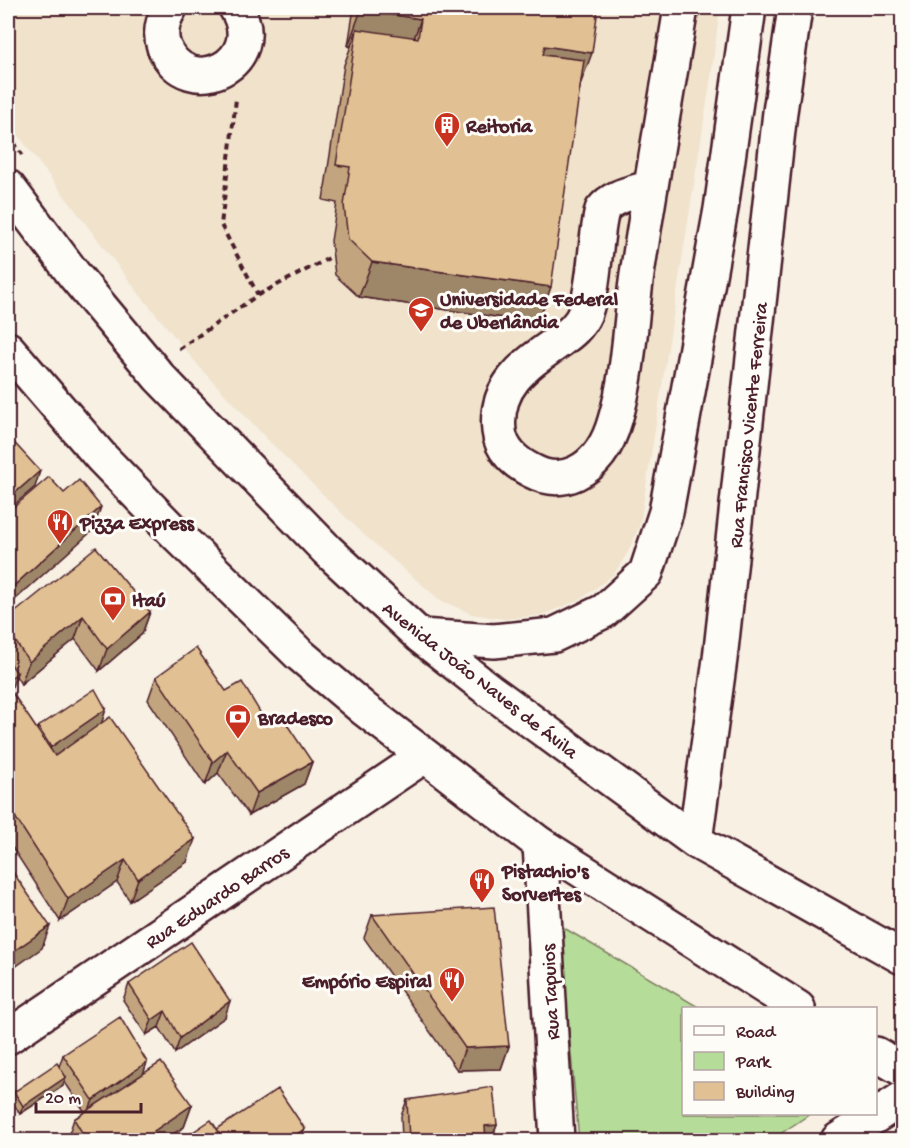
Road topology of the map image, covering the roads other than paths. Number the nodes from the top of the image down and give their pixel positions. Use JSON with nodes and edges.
{"nodes":[{"id":1,"x":171,"y":8,"type":"edge"},
{"id":2,"x":236,"y":8,"type":"edge"},
{"id":3,"x":681,"y":8,"type":"edge"},
{"id":4,"x":749,"y":8,"type":"edge"},
{"id":5,"x":795,"y":8,"type":"edge"},
{"id":6,"x":736,"y":110,"type":"junction"},
{"id":7,"x":780,"y":112,"type":"junction"},
{"id":8,"x":8,"y":187,"type":"edge"},
{"id":9,"x":651,"y":187,"type":"junction"},
{"id":10,"x":10,"y":358,"type":"edge"},
{"id":11,"x":420,"y":636,"type":"junction"},
{"id":12,"x":424,"y":756,"type":"junction"},
{"id":13,"x":695,"y":841,"type":"junction"},
{"id":14,"x":540,"y":844,"type":"junction"},
{"id":15,"x":903,"y":957,"type":"edge"},
{"id":16,"x":796,"y":1007,"type":"edge"},
{"id":17,"x":8,"y":1037,"type":"edge"},
{"id":18,"x":877,"y":1055,"type":"edge"},
{"id":19,"x":903,"y":1069,"type":"edge"},
{"id":20,"x":903,"y":1099,"type":"edge"},
{"id":21,"x":557,"y":1140,"type":"edge"},
{"id":22,"x":838,"y":1140,"type":"edge"}],
"edges":[{"from":1,"to":2,"type":"main road"},
{"from":3,"to":9,"type":"main road"},
{"from":4,"to":6,"type":"main road"},
{"from":5,"to":7,"type":"main road","name":"Rua Francisco Vicente Ferreira"},
{"from":6,"to":7,"type":"main road"},
{"from":6,"to":11,"type":"main road"},
{"from":7,"to":13,"type":"main road","name":"Rua Francisco Vicente Ferreira"},
{"from":8,"to":11,"type":"main road","name":"Avenida João Naves de Ávila"},
{"from":9,"to":9,"type":"main road"},
{"from":10,"to":12,"type":"main road"},
{"from":11,"to":13,"type":"main road","name":"Avenida João Naves de Ávila"},
{"from":12,"to":14,"type":"main road"},
{"from":12,"to":17,"type":"main road","name":"Rua Eduardo Barros"},
{"from":13,"to":15,"type":"main road","name":"Avenida João Naves de Ávila"},
{"from":14,"to":16,"type":"main road"},
{"from":14,"to":21,"type":"main road","name":"Rua Tapuios"},
{"from":18,"to":19,"type":"main road"},
{"from":20,"to":22,"type":"main road"}]}
